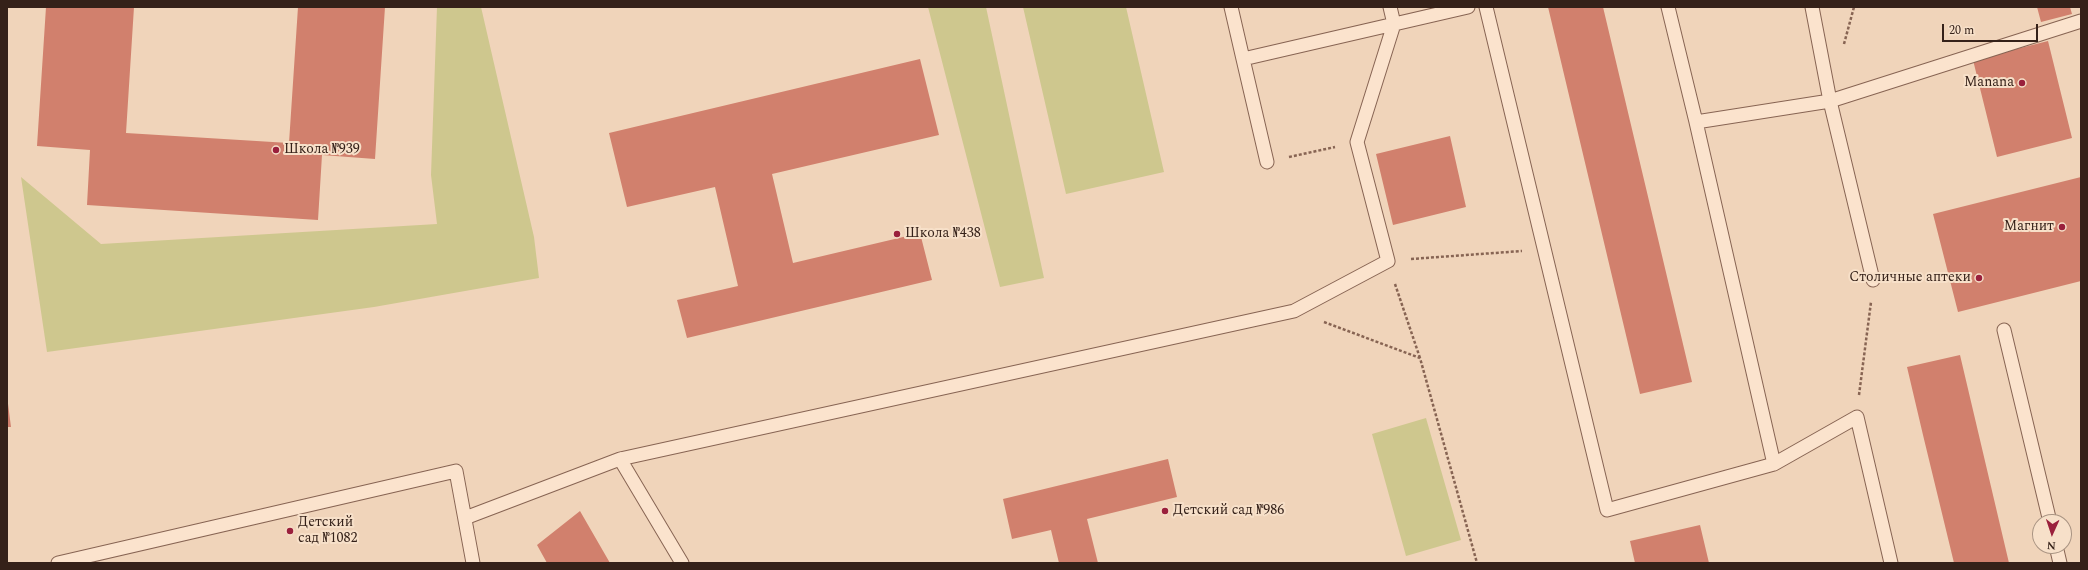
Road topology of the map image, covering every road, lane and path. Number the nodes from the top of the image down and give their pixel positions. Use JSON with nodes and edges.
{"nodes":[{"id":1,"x":1230,"y":7,"type":"edge"},
{"id":2,"x":1390,"y":7,"type":"edge"},
{"id":3,"x":1468,"y":7,"type":"edge"},
{"id":4,"x":1486,"y":7,"type":"edge"},
{"id":5,"x":1668,"y":7,"type":"edge"},
{"id":6,"x":1812,"y":7,"type":"edge"},
{"id":7,"x":1452,"y":9,"type":"edge"},
{"id":8,"x":2081,"y":21,"type":"edge"},
{"id":9,"x":1394,"y":24,"type":"junction"},
{"id":10,"x":1243,"y":59,"type":"junction"},
{"id":11,"x":1830,"y":101,"type":"junction"},
{"id":12,"x":1696,"y":122,"type":"junction"},
{"id":13,"x":1357,"y":142,"type":"junction"},
{"id":14,"x":1267,"y":162,"type":"joint"},
{"id":15,"x":1544,"y":249,"type":"junction"},
{"id":16,"x":1388,"y":261,"type":"junction"},
{"id":17,"x":1873,"y":280,"type":"joint"},
{"id":18,"x":1294,"y":311,"type":"junction"},
{"id":19,"x":2004,"y":330,"type":"dead end"},
{"id":20,"x":1420,"y":358,"type":"junction"},
{"id":21,"x":1857,"y":417,"type":"junction"},
{"id":22,"x":620,"y":459,"type":"junction"},
{"id":23,"x":1774,"y":464,"type":"junction"},
{"id":24,"x":2048,"y":514,"type":"edge"},
{"id":25,"x":465,"y":518,"type":"junction"},
{"id":26,"x":58,"y":563,"type":"edge"},
{"id":27,"x":473,"y":563,"type":"edge"},
{"id":28,"x":682,"y":563,"type":"edge"},
{"id":29,"x":1476,"y":563,"type":"edge"},
{"id":30,"x":1890,"y":563,"type":"edge"}],
"edges":[{"from":1,"to":10,"type":"lane"},
{"from":2,"to":9,"type":"lane"},
{"from":3,"to":7,"type":"lane"},
{"from":4,"to":15,"type":"lane"},
{"from":5,"to":12,"type":"lane"},
{"from":6,"to":11,"type":"lane"},
{"from":7,"to":9,"type":"lane"},
{"from":8,"to":11,"type":"lane"},
{"from":9,"to":10,"type":"lane"},
{"from":9,"to":13,"type":"lane"},
{"from":10,"to":14,"type":"lane"},
{"from":11,"to":12,"type":"lane"},
{"from":11,"to":17,"type":"lane"},
{"from":12,"to":23,"type":"lane"},
{"from":13,"to":14,"type":"path"},
{"from":13,"to":16,"type":"lane"},
{"from":15,"to":16,"type":"path"},
{"from":15,"to":23,"type":"lane"},
{"from":16,"to":18,"type":"lane"},
{"from":16,"to":20,"type":"path"},
{"from":17,"to":21,"type":"path"},
{"from":18,"to":20,"type":"path"},
{"from":18,"to":22,"type":"lane"},
{"from":19,"to":24,"type":"lane"},
{"from":20,"to":29,"type":"path"},
{"from":21,"to":23,"type":"lane"},
{"from":21,"to":30,"type":"lane"},
{"from":22,"to":25,"type":"lane"},
{"from":22,"to":28,"type":"lane"},
{"from":25,"to":26,"type":"lane"},
{"from":25,"to":27,"type":"lane"}]}
